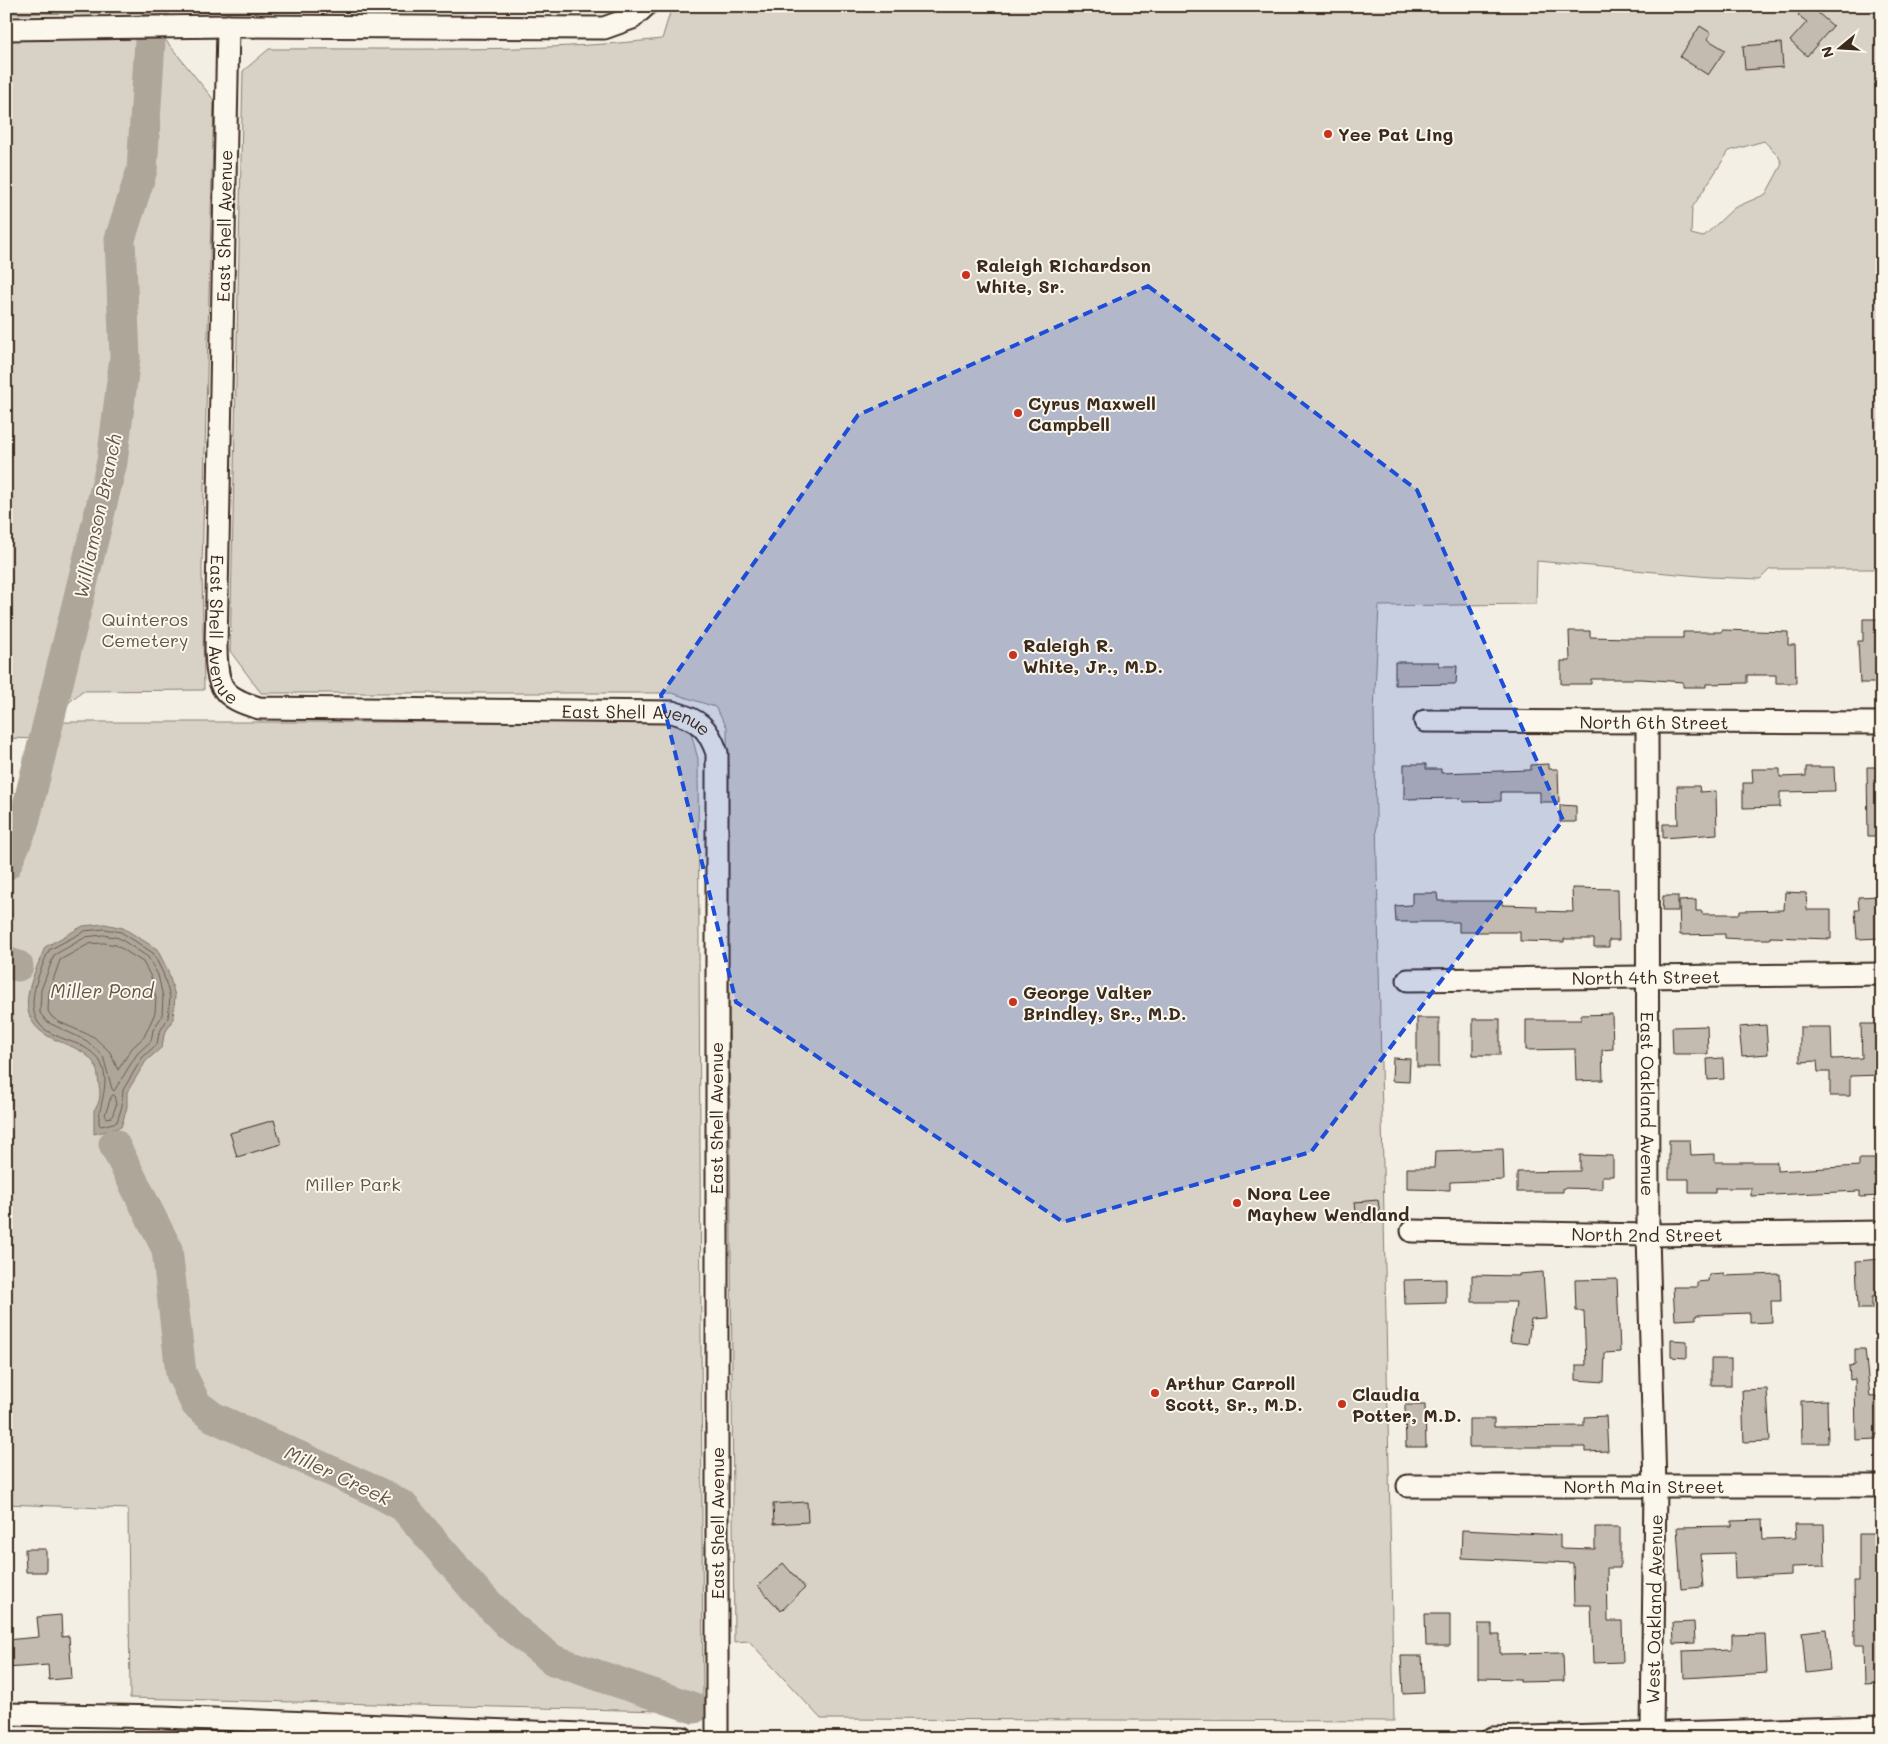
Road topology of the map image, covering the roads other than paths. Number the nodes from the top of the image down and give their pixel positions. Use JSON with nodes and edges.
{"nodes":[{"id":1,"x":645,"y":6,"type":"edge"},
{"id":2,"x":228,"y":26,"type":"junction"},
{"id":3,"x":6,"y":29,"type":"edge"},
{"id":4,"x":1425,"y":721,"type":"dead end"},
{"id":5,"x":1647,"y":723,"type":"junction"},
{"id":6,"x":1882,"y":724,"type":"edge"},
{"id":7,"x":1882,"y":974,"type":"edge"},
{"id":8,"x":1646,"y":978,"type":"junction"},
{"id":9,"x":1408,"y":980,"type":"dead end"},
{"id":10,"x":1412,"y":1231,"type":"dead end"},
{"id":11,"x":1882,"y":1232,"type":"edge"},
{"id":12,"x":1648,"y":1235,"type":"junction"},
{"id":13,"x":1408,"y":1486,"type":"dead end"},
{"id":14,"x":1655,"y":1486,"type":"junction"},
{"id":15,"x":1882,"y":1486,"type":"edge"},
{"id":16,"x":6,"y":1714,"type":"edge"},
{"id":17,"x":1882,"y":1727,"type":"edge"},
{"id":18,"x":1652,"y":1732,"type":"junction"},
{"id":19,"x":683,"y":1738,"type":"edge"},
{"id":20,"x":717,"y":1738,"type":"edge"},
{"id":21,"x":1492,"y":1738,"type":"edge"}],
"edges":[{"from":1,"to":2,"type":"street"},
{"from":2,"to":3,"type":"street"},
{"from":2,"to":20,"type":"street","name":"East Shell Avenue"},
{"from":4,"to":5,"type":"street","name":"North 6th Street"},
{"from":5,"to":6,"type":"street","name":"North 6th Street"},
{"from":5,"to":8,"type":"street","name":"East Oakland Avenue"},
{"from":7,"to":8,"type":"street","name":"North 4th Street"},
{"from":8,"to":9,"type":"street","name":"North 4th Street"},
{"from":8,"to":12,"type":"street","name":"East Oakland Avenue"},
{"from":10,"to":12,"type":"street","name":"North 2nd Street"},
{"from":11,"to":12,"type":"street","name":"North 2nd Street"},
{"from":12,"to":14,"type":"street","name":"East Oakland Avenue"},
{"from":13,"to":14,"type":"street","name":"North Main Street"},
{"from":14,"to":15,"type":"street","name":"North Main Street"},
{"from":14,"to":18,"type":"street","name":"West Oakland Avenue"},
{"from":16,"to":19,"type":"street"},
{"from":17,"to":18,"type":"street"},
{"from":18,"to":21,"type":"street"}]}
